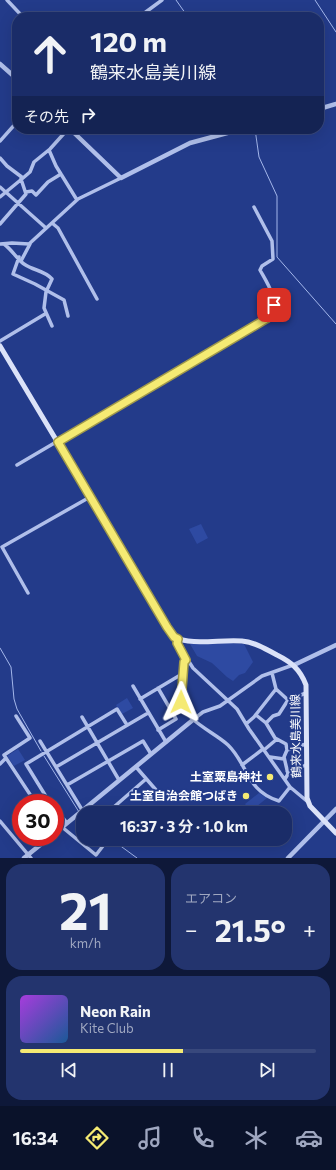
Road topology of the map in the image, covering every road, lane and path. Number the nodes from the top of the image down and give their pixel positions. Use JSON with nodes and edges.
{"nodes":[{"id":1,"x":7,"y":0,"type":"edge"},
{"id":2,"x":162,"y":0,"type":"edge"},
{"id":3,"x":18,"y":12,"type":"edge"},
{"id":4,"x":146,"y":12,"type":"edge"},
{"id":5,"x":0,"y":64,"type":"edge"},
{"id":6,"x":12,"y":75,"type":"edge"},
{"id":7,"x":336,"y":104,"type":"edge"},
{"id":8,"x":324,"y":108,"type":"edge"},
{"id":9,"x":12,"y":128,"type":"edge"},
{"id":10,"x":64,"y":134,"type":"edge"},
{"id":11,"x":74,"y":134,"type":"edge"},
{"id":12,"x":223,"y":134,"type":"edge"},
{"id":13,"x":0,"y":141,"type":"edge"},
{"id":14,"x":49,"y":150,"type":"junction"},
{"id":15,"x":0,"y":158,"type":"edge"},
{"id":16,"x":61,"y":174,"type":"junction"},
{"id":17,"x":121,"y":178,"type":"junction"},
{"id":18,"x":22,"y":179,"type":"junction"},
{"id":19,"x":0,"y":187,"type":"edge"},
{"id":20,"x":26,"y":192,"type":"junction"},
{"id":21,"x":5,"y":193,"type":"junction"},
{"id":22,"x":0,"y":197,"type":"edge"},
{"id":23,"x":77,"y":200,"type":"junction"},
{"id":24,"x":18,"y":204,"type":"junction"},
{"id":25,"x":254,"y":207,"type":"dead end"},
{"id":26,"x":0,"y":223,"type":"edge"},
{"id":27,"x":52,"y":223,"type":"junction"},
{"id":28,"x":46,"y":228,"type":"junction"},
{"id":29,"x":30,"y":243,"type":"junction"},
{"id":30,"x":2,"y":244,"type":"edge"},
{"id":31,"x":20,"y":259,"type":"junction"},
{"id":32,"x":47,"y":290,"type":"junction"},
{"id":33,"x":97,"y":299,"type":"dead end"},
{"id":34,"x":46,"y":314,"type":"junction"},
{"id":35,"x":68,"y":316,"type":"dead end"},
{"id":36,"x":52,"y":326,"type":"dead end"},
{"id":37,"x":0,"y":341,"type":"edge"},
{"id":38,"x":0,"y":346,"type":"edge"},
{"id":39,"x":58,"y":442,"type":"junction"},
{"id":40,"x":17,"y":465,"type":"dead end"},
{"id":41,"x":90,"y":497,"type":"junction"},
{"id":42,"x":28,"y":593,"type":"dead end"},
{"id":43,"x":178,"y":639,"type":"junction"},
{"id":44,"x":336,"y":645,"type":"edge"},
{"id":45,"x":186,"y":660,"type":"junction"},
{"id":46,"x":294,"y":665,"type":"junction"},
{"id":47,"x":272,"y":673,"type":"junction"},
{"id":48,"x":182,"y":674,"type":"junction"},
{"id":49,"x":133,"y":686,"type":"dead end"},
{"id":50,"x":158,"y":688,"type":"junction"},
{"id":51,"x":276,"y":689,"type":"junction"},
{"id":52,"x":306,"y":693,"type":"junction"},
{"id":53,"x":140,"y":699,"type":"junction"},
{"id":54,"x":228,"y":700,"type":"junction"},
{"id":55,"x":288,"y":700,"type":"junction"},
{"id":56,"x":148,"y":713,"type":"junction"},
{"id":57,"x":256,"y":715,"type":"junction"},
{"id":58,"x":16,"y":716,"type":"dead end"},
{"id":59,"x":82,"y":717,"type":"dead end"},
{"id":60,"x":194,"y":719,"type":"junction"},
{"id":61,"x":266,"y":723,"type":"junction"},
{"id":62,"x":246,"y":724,"type":"junction"},
{"id":63,"x":127,"y":726,"type":"junction"},
{"id":64,"x":88,"y":727,"type":"junction"},
{"id":65,"x":158,"y":730,"type":"junction"},
{"id":66,"x":277,"y":739,"type":"junction"},
{"id":67,"x":40,"y":741,"type":"dead end"},
{"id":68,"x":166,"y":742,"type":"junction"},
{"id":69,"x":97,"y":744,"type":"junction"},
{"id":70,"x":306,"y":744,"type":"junction"},
{"id":71,"x":264,"y":750,"type":"junction"},
{"id":72,"x":287,"y":750,"type":"junction"},
{"id":73,"x":46,"y":751,"type":"junction"},
{"id":74,"x":151,"y":754,"type":"junction"},
{"id":75,"x":269,"y":757,"type":"junction"},
{"id":76,"x":6,"y":758,"type":"junction"},
{"id":77,"x":284,"y":759,"type":"junction"},
{"id":78,"x":107,"y":761,"type":"junction"},
{"id":79,"x":0,"y":764,"type":"edge"},
{"id":80,"x":242,"y":765,"type":"junction"},
{"id":81,"x":306,"y":765,"type":"junction"},
{"id":82,"x":56,"y":767,"type":"junction"},
{"id":83,"x":136,"y":767,"type":"junction"},
{"id":84,"x":287,"y":770,"type":"junction"},
{"id":85,"x":280,"y":773,"type":"junction"},
{"id":86,"x":146,"y":779,"type":"junction"},
{"id":87,"x":285,"y":779,"type":"junction"},
{"id":88,"x":119,"y":780,"type":"junction"},
{"id":89,"x":67,"y":785,"type":"junction"},
{"id":90,"x":290,"y":787,"type":"junction"},
{"id":91,"x":156,"y":790,"type":"dead end"},
{"id":92,"x":30,"y":794,"type":"edge"},
{"id":93,"x":43,"y":794,"type":"edge"},
{"id":94,"x":308,"y":802,"type":"junction"},
{"id":95,"x":78,"y":806,"type":"edge"},
{"id":96,"x":88,"y":806,"type":"edge"},
{"id":97,"x":115,"y":806,"type":"edge"},
{"id":98,"x":336,"y":809,"type":"edge"},
{"id":99,"x":76,"y":816,"type":"edge"},
{"id":100,"x":64,"y":819,"type":"edge"},
{"id":101,"x":0,"y":821,"type":"edge"},
{"id":102,"x":324,"y":821,"type":"junction"},
{"id":103,"x":67,"y":823,"type":"junction"},
{"id":104,"x":64,"y":825,"type":"edge"},
{"id":105,"x":64,"y":829,"type":"edge"},
{"id":106,"x":336,"y":833,"type":"edge"},
{"id":107,"x":76,"y":838,"type":"edge"},
{"id":108,"x":40,"y":846,"type":"edge"},
{"id":109,"x":85,"y":846,"type":"edge"},
{"id":110,"x":103,"y":846,"type":"edge"},
{"id":111,"x":27,"y":857,"type":"edge"},
{"id":112,"x":288,"y":858,"type":"edge"}],
"edges":[{"from":1,"to":3,"type":"street"},
{"from":2,"to":4,"type":"street"},
{"from":5,"to":6,"type":"street"},
{"from":7,"to":8,"type":"street"},
{"from":9,"to":13,"type":"street"},
{"from":10,"to":14,"type":"street"},
{"from":11,"to":17,"type":"street"},
{"from":12,"to":17,"type":"street"},
{"from":14,"to":16,"type":"street"},
{"from":14,"to":18,"type":"street"},
{"from":15,"to":18,"type":"street"},
{"from":16,"to":20,"type":"street"},
{"from":16,"to":23,"type":"street"},
{"from":17,"to":23,"type":"street"},
{"from":18,"to":20,"type":"street"},
{"from":18,"to":21,"type":"street"},
{"from":19,"to":21,"type":"street"},
{"from":20,"to":24,"type":"street"},
{"from":21,"to":22,"type":"street"},
{"from":21,"to":24,"type":"street"},
{"from":23,"to":27,"type":"street"},
{"from":24,"to":26,"type":"street"},
{"from":24,"to":28,"type":"street"},
{"from":25,"to":39,"type":"street"},
{"from":27,"to":28,"type":"street"},
{"from":27,"to":33,"type":"street"},
{"from":28,"to":29,"type":"street"},
{"from":29,"to":30,"type":"street"},
{"from":29,"to":31,"type":"street"},
{"from":30,"to":31,"type":"street"},
{"from":31,"to":32,"type":"street"},
{"from":31,"to":32,"type":"street"},
{"from":32,"to":34,"type":"street"},
{"from":32,"to":35,"type":"street"},
{"from":34,"to":36,"type":"street"},
{"from":34,"to":37,"type":"street"},
{"from":38,"to":39,"type":"main road"},
{"from":39,"to":40,"type":"street"},
{"from":39,"to":41,"type":"main road"},
{"from":41,"to":42,"type":"street"},
{"from":41,"to":43,"type":"main road"},
{"from":43,"to":45,"type":"street"},
{"from":43,"to":46,"type":"main road"},
{"from":44,"to":46,"type":"street"},
{"from":45,"to":48,"type":"street"},
{"from":45,"to":54,"type":"street"},
{"from":46,"to":47,"type":"street"},
{"from":46,"to":52,"type":"main road","name":"鶴来水島美川線"},
{"from":47,"to":51,"type":"street"},
{"from":47,"to":54,"type":"street"},
{"from":48,"to":50,"type":"street"},
{"from":48,"to":60,"type":"street"},
{"from":49,"to":53,"type":"street"},
{"from":50,"to":53,"type":"street"},
{"from":50,"to":65,"type":"street"},
{"from":51,"to":55,"type":"street"},
{"from":51,"to":57,"type":"street"},
{"from":52,"to":55,"type":"street"},
{"from":52,"to":70,"type":"main road","name":"鶴来水島美川線"},
{"from":53,"to":56,"type":"street"},
{"from":54,"to":60,"type":"street"},
{"from":54,"to":62,"type":"street"},
{"from":55,"to":61,"type":"street"},
{"from":56,"to":63,"type":"street"},
{"from":56,"to":65,"type":"street"},
{"from":57,"to":61,"type":"street"},
{"from":57,"to":62,"type":"street"},
{"from":58,"to":76,"type":"street"},
{"from":59,"to":64,"type":"street"},
{"from":60,"to":68,"type":"street"},
{"from":60,"to":80,"type":"street"},
{"from":61,"to":66,"type":"street"},
{"from":62,"to":71,"type":"street"},
{"from":63,"to":64,"type":"street"},
{"from":63,"to":69,"type":"street"},
{"from":64,"to":69,"type":"street"},
{"from":64,"to":73,"type":"street"},
{"from":65,"to":68,"type":"street"},
{"from":66,"to":71,"type":"street"},
{"from":66,"to":72,"type":"street"},
{"from":67,"to":73,"type":"street"},
{"from":68,"to":74,"type":"street"},
{"from":69,"to":78,"type":"street"},
{"from":69,"to":82,"type":"street"},
{"from":70,"to":72,"type":"street"},
{"from":70,"to":81,"type":"main road","name":"鶴来水島美川線"},
{"from":71,"to":75,"type":"street"},
{"from":71,"to":80,"type":"street"},
{"from":72,"to":77,"type":"street"},
{"from":73,"to":82,"type":"street"},
{"from":73,"to":93,"type":"street"},
{"from":74,"to":78,"type":"street"},
{"from":74,"to":83,"type":"street"},
{"from":75,"to":77,"type":"street"},
{"from":75,"to":85,"type":"street"},
{"from":76,"to":79,"type":"street"},
{"from":76,"to":92,"type":"street"},
{"from":77,"to":84,"type":"street"},
{"from":78,"to":88,"type":"street"},
{"from":78,"to":89,"type":"street"},
{"from":80,"to":90,"type":"street"},
{"from":81,"to":84,"type":"street"},
{"from":81,"to":94,"type":"main road","name":"鶴来水島美川線"},
{"from":82,"to":89,"type":"street"},
{"from":83,"to":86,"type":"street"},
{"from":83,"to":88,"type":"street"},
{"from":84,"to":85,"type":"street"},
{"from":84,"to":87,"type":"street"},
{"from":85,"to":87,"type":"street"},
{"from":86,"to":91,"type":"street"},
{"from":86,"to":97,"type":"street"},
{"from":87,"to":90,"type":"street"},
{"from":88,"to":96,"type":"street"},
{"from":89,"to":95,"type":"street"},
{"from":90,"to":94,"type":"street"},
{"from":94,"to":102,"type":"main road"},
{"from":98,"to":102,"type":"street"},
{"from":99,"to":103,"type":"street"},
{"from":100,"to":103,"type":"street"},
{"from":101,"to":111,"type":"street"},
{"from":102,"to":106,"type":"main road"},
{"from":102,"to":112,"type":"street"},
{"from":103,"to":104,"type":"street"},
{"from":105,"to":107,"type":"street"},
{"from":108,"to":111,"type":"street"},
{"from":109,"to":110,"type":"street"}]}
